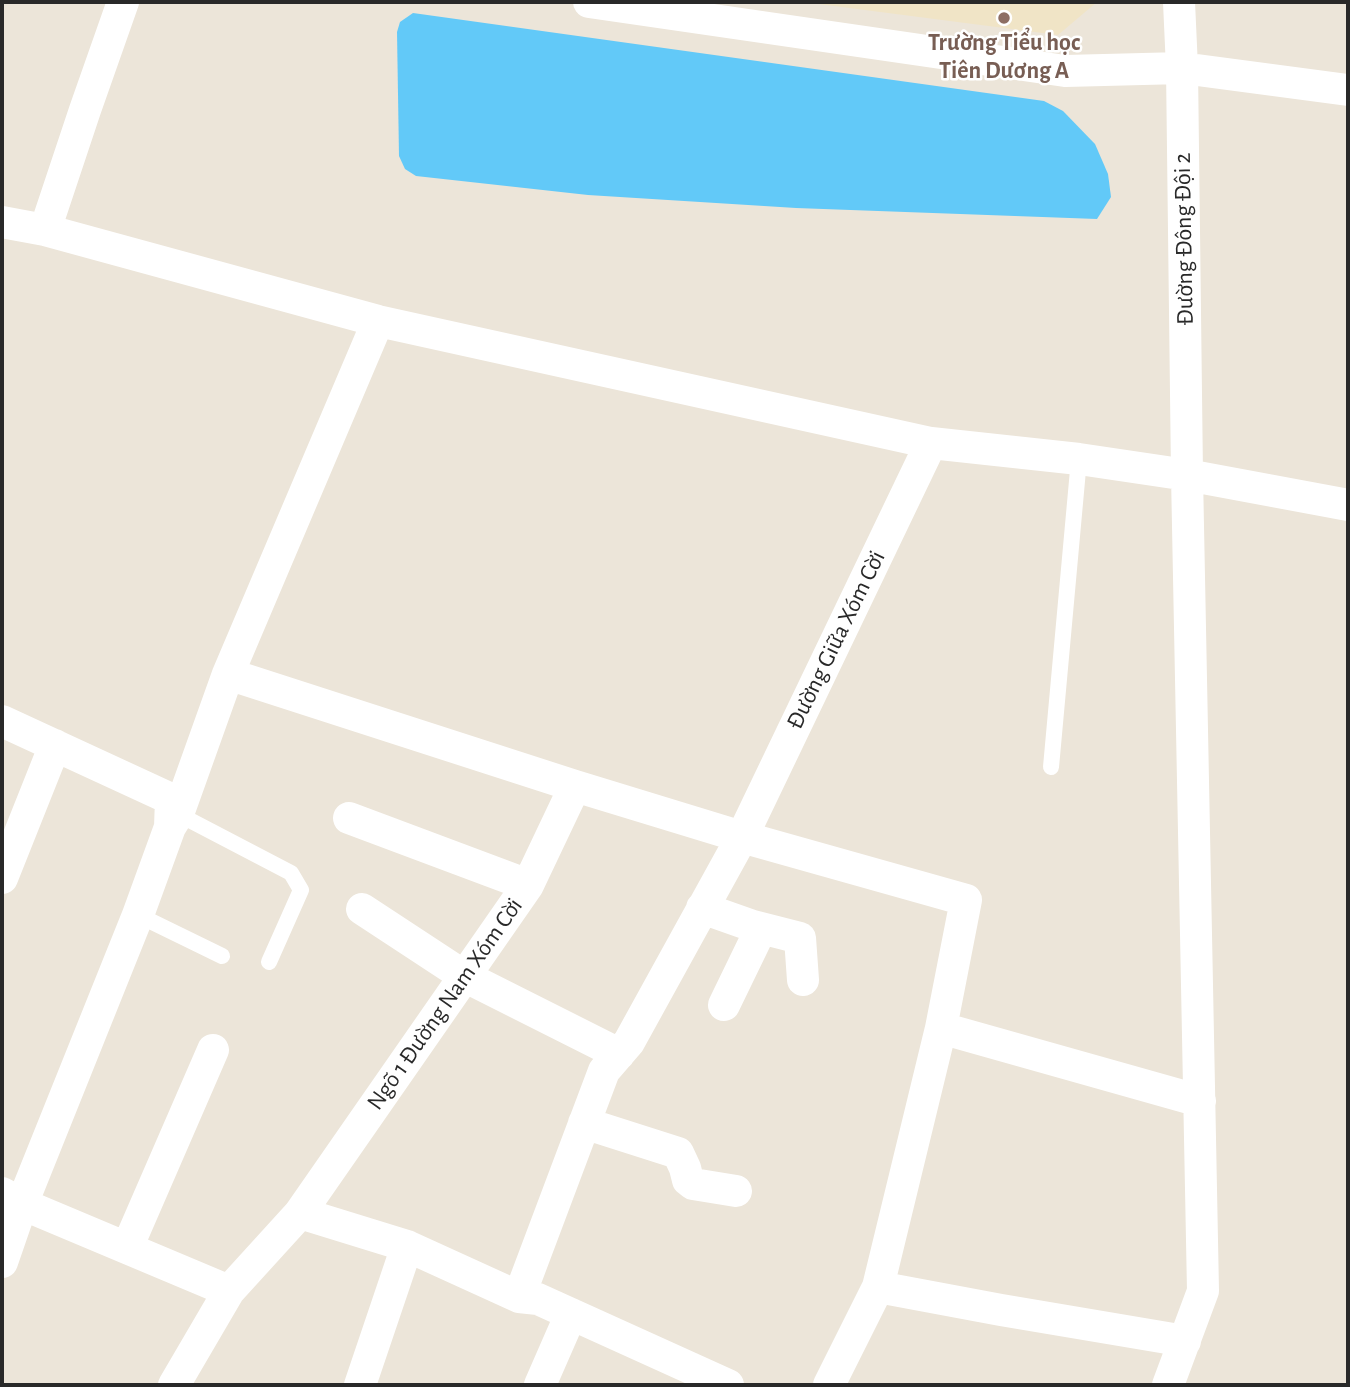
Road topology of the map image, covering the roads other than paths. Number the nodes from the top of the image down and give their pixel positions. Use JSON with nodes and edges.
{"nodes":[{"id":1,"x":123,"y":2,"type":"edge"},
{"id":2,"x":589,"y":2,"type":"edge"},
{"id":3,"x":1179,"y":2,"type":"edge"},
{"id":4,"x":1182,"y":68,"type":"junction"},
{"id":5,"x":1348,"y":90,"type":"edge"},
{"id":6,"x":2,"y":222,"type":"edge"},
{"id":7,"x":45,"y":230,"type":"junction"},
{"id":8,"x":378,"y":321,"type":"junction"},
{"id":9,"x":931,"y":443,"type":"junction"},
{"id":10,"x":1079,"y":459,"type":"junction"},
{"id":11,"x":1187,"y":475,"type":"junction"},
{"id":12,"x":1348,"y":505,"type":"edge"},
{"id":13,"x":228,"y":674,"type":"junction"},
{"id":14,"x":2,"y":721,"type":"edge"},
{"id":15,"x":55,"y":745,"type":"junction"},
{"id":16,"x":1052,"y":767,"type":"dead end"},
{"id":17,"x":575,"y":786,"type":"junction"},
{"id":18,"x":349,"y":818,"type":"dead end"},
{"id":19,"x":174,"y":821,"type":"junction"},
{"id":20,"x":742,"y":837,"type":"junction"},
{"id":21,"x":2,"y":878,"type":"edge"},
{"id":22,"x":528,"y":885,"type":"junction"},
{"id":23,"x":702,"y":908,"type":"junction"},
{"id":24,"x":362,"y":909,"type":"dead end"},
{"id":25,"x":138,"y":915,"type":"junction"},
{"id":26,"x":752,"y":926,"type":"junction"},
{"id":27,"x":222,"y":956,"type":"dead end"},
{"id":28,"x":269,"y":962,"type":"dead end"},
{"id":29,"x":464,"y":976,"type":"junction"},
{"id":30,"x":803,"y":980,"type":"dead end"},
{"id":31,"x":724,"y":1005,"type":"dead end"},
{"id":32,"x":942,"y":1028,"type":"junction"},
{"id":33,"x":213,"y":1050,"type":"dead end"},
{"id":34,"x":619,"y":1054,"type":"junction"},
{"id":35,"x":1200,"y":1101,"type":"junction"},
{"id":36,"x":584,"y":1123,"type":"junction"},
{"id":37,"x":736,"y":1191,"type":"dead end"},
{"id":38,"x":12,"y":1199,"type":"edge"},
{"id":39,"x":300,"y":1213,"type":"junction"},
{"id":40,"x":407,"y":1246,"type":"junction"},
{"id":41,"x":127,"y":1248,"type":"junction"},
{"id":42,"x":2,"y":1262,"type":"edge"},
{"id":43,"x":878,"y":1287,"type":"junction"},
{"id":44,"x":229,"y":1291,"type":"junction"},
{"id":45,"x":519,"y":1297,"type":"junction"},
{"id":46,"x":571,"y":1314,"type":"junction"},
{"id":47,"x":1185,"y":1341,"type":"junction"},
{"id":48,"x":174,"y":1385,"type":"edge"},
{"id":49,"x":360,"y":1385,"type":"edge"},
{"id":50,"x":540,"y":1385,"type":"edge"},
{"id":51,"x":729,"y":1385,"type":"edge"},
{"id":52,"x":829,"y":1385,"type":"edge"},
{"id":53,"x":1168,"y":1385,"type":"edge"}],
"edges":[{"from":1,"to":7,"type":"street"},
{"from":2,"to":4,"type":"street"},
{"from":3,"to":4,"type":"street","name":"Đường Đông Đội 2"},
{"from":4,"to":5,"type":"street"},
{"from":4,"to":11,"type":"street","name":"Đường Đông Đội 2"},
{"from":6,"to":7,"type":"street"},
{"from":7,"to":8,"type":"street"},
{"from":8,"to":9,"type":"street"},
{"from":8,"to":13,"type":"street"},
{"from":9,"to":10,"type":"street"},
{"from":9,"to":20,"type":"street","name":"Đường Giữa Xóm Cời"},
{"from":10,"to":11,"type":"street"},
{"from":10,"to":16,"type":"lane"},
{"from":11,"to":12,"type":"street"},
{"from":11,"to":35,"type":"street","name":"Đường Đông Đội 2"},
{"from":13,"to":17,"type":"street"},
{"from":13,"to":19,"type":"street"},
{"from":14,"to":15,"type":"street"},
{"from":15,"to":19,"type":"street"},
{"from":15,"to":21,"type":"street"},
{"from":17,"to":20,"type":"street"},
{"from":17,"to":22,"type":"street","name":"Ngõ 1 Đường Nam Xóm Cời"},
{"from":18,"to":22,"type":"street"},
{"from":19,"to":25,"type":"street"},
{"from":19,"to":28,"type":"lane"},
{"from":20,"to":23,"type":"street","name":"Đường Giữa Xóm Cời"},
{"from":20,"to":32,"type":"street"},
{"from":22,"to":29,"type":"street","name":"Ngõ 1 Đường Nam Xóm Cời"},
{"from":23,"to":26,"type":"street"},
{"from":23,"to":34,"type":"street","name":"Đường Giữa Xóm Cời"},
{"from":24,"to":29,"type":"street"},
{"from":25,"to":27,"type":"lane"},
{"from":25,"to":38,"type":"street"},
{"from":26,"to":30,"type":"street"},
{"from":26,"to":31,"type":"street"},
{"from":29,"to":34,"type":"street"},
{"from":29,"to":39,"type":"street","name":"Ngõ 1 Đường Nam Xóm Cời"},
{"from":32,"to":35,"type":"street"},
{"from":32,"to":43,"type":"street"},
{"from":33,"to":41,"type":"street"},
{"from":34,"to":36,"type":"street","name":"Đường Giữa Xóm Cời"},
{"from":35,"to":47,"type":"street","name":"Đường Đông Đội 2"},
{"from":36,"to":37,"type":"street"},
{"from":36,"to":45,"type":"street","name":"Đường Giữa Xóm Cời"},
{"from":38,"to":41,"type":"street"},
{"from":38,"to":42,"type":"street"},
{"from":39,"to":40,"type":"street"},
{"from":39,"to":44,"type":"street","name":"Ngõ 1 Đường Nam Xóm Cời"},
{"from":40,"to":45,"type":"street"},
{"from":40,"to":49,"type":"street"},
{"from":41,"to":44,"type":"street"},
{"from":43,"to":47,"type":"street"},
{"from":43,"to":52,"type":"street"},
{"from":44,"to":48,"type":"street","name":"Ngõ 1 Đường Nam Xóm Cời"},
{"from":45,"to":46,"type":"street"},
{"from":46,"to":50,"type":"street"},
{"from":46,"to":51,"type":"street"},
{"from":47,"to":53,"type":"street","name":"Đường Đông Đội 2"}]}
